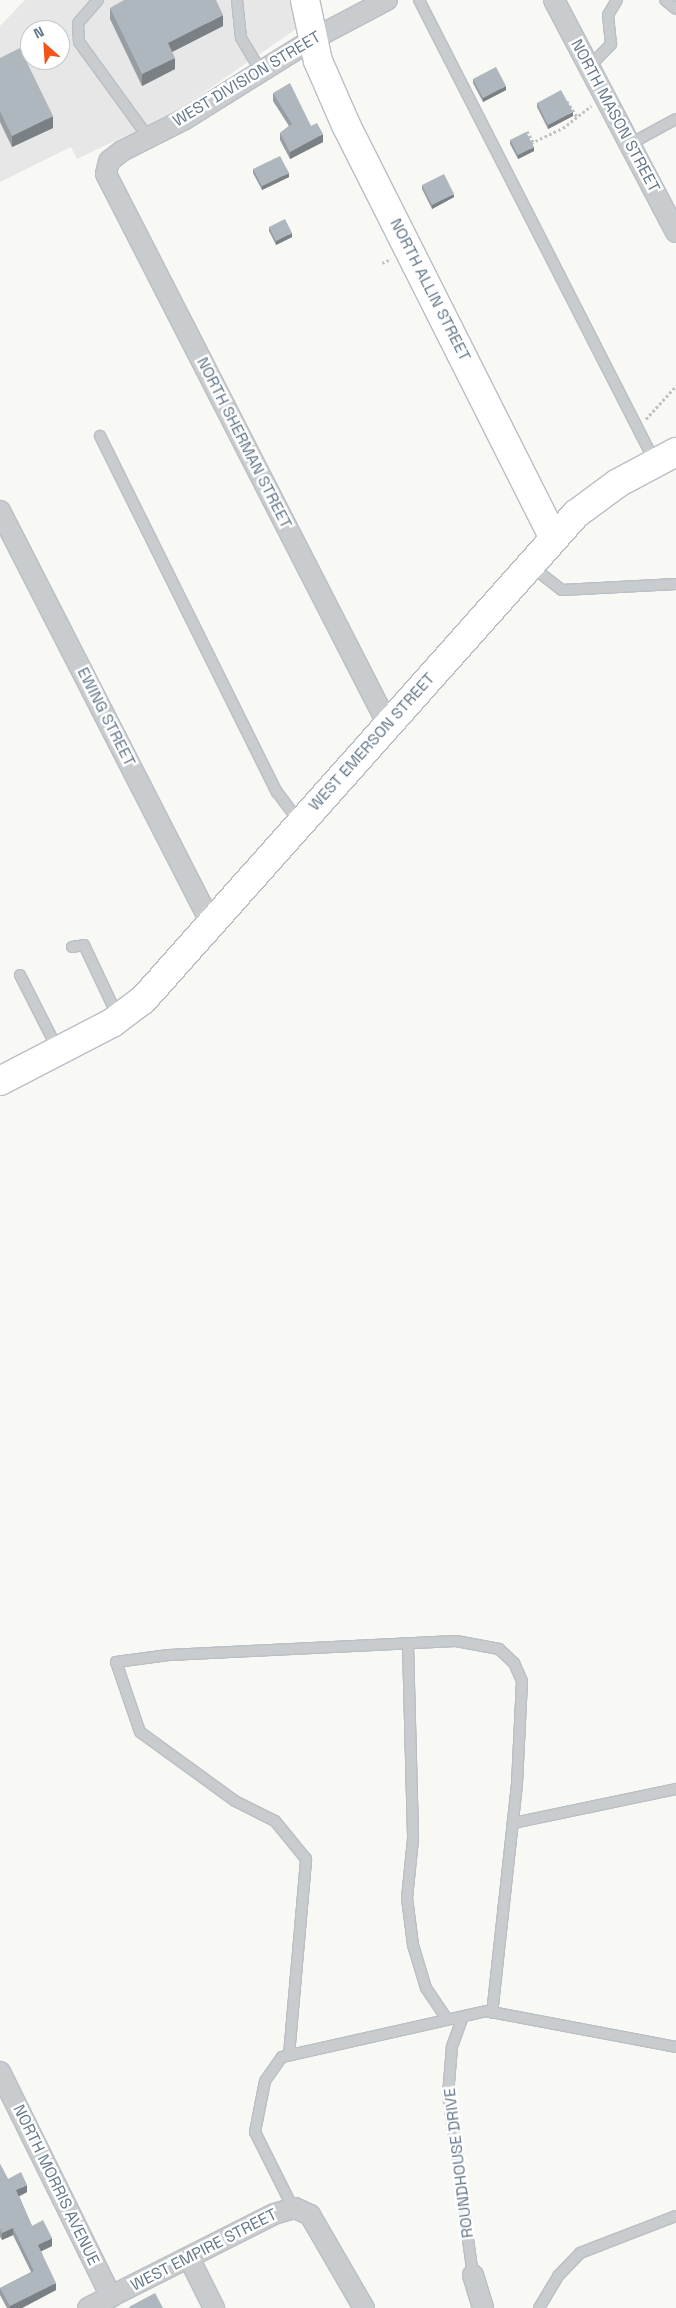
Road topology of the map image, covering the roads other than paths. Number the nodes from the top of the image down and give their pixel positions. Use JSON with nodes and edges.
{"nodes":[{"id":1,"x":98,"y":0,"type":"edge"},
{"id":2,"x":237,"y":0,"type":"edge"},
{"id":3,"x":306,"y":0,"type":"edge"},
{"id":4,"x":387,"y":0,"type":"edge"},
{"id":5,"x":419,"y":0,"type":"edge"},
{"id":6,"x":554,"y":0,"type":"edge"},
{"id":7,"x":617,"y":0,"type":"edge"},
{"id":8,"x":665,"y":0,"type":"edge"},
{"id":9,"x":676,"y":9,"type":"edge"},
{"id":10,"x":313,"y":39,"type":"junction"},
{"id":11,"x":589,"y":67,"type":"junction"},
{"id":12,"x":261,"y":71,"type":"junction"},
{"id":13,"x":676,"y":119,"type":"edge"},
{"id":14,"x":148,"y":137,"type":"junction"},
{"id":15,"x":630,"y":144,"type":"junction"},
{"id":16,"x":109,"y":161,"type":"joint"},
{"id":17,"x":676,"y":232,"type":"edge"},
{"id":18,"x":100,"y":436,"type":"dead end"},
{"id":19,"x":666,"y":457,"type":"edge"},
{"id":20,"x":0,"y":511,"type":"edge"},
{"id":21,"x":554,"y":538,"type":"junction"},
{"id":22,"x":530,"y":566,"type":"junction"},
{"id":23,"x":676,"y":584,"type":"edge"},
{"id":24,"x":388,"y":723,"type":"junction"},
{"id":25,"x":300,"y":824,"type":"junction"},
{"id":26,"x":211,"y":924,"type":"junction"},
{"id":27,"x":72,"y":946,"type":"dead end"},
{"id":28,"x":20,"y":975,"type":"dead end"},
{"id":29,"x":119,"y":1018,"type":"junction"},
{"id":30,"x":67,"y":1046,"type":"junction"},
{"id":31,"x":0,"y":1081,"type":"edge"},
{"id":32,"x":408,"y":1645,"type":"junction"},
{"id":33,"x":676,"y":1789,"type":"edge"},
{"id":34,"x":513,"y":1823,"type":"junction"},
{"id":35,"x":492,"y":2013,"type":"junction"},
{"id":36,"x":447,"y":2019,"type":"junction"},
{"id":37,"x":462,"y":2019,"type":"junction"},
{"id":38,"x":676,"y":2047,"type":"edge"},
{"id":39,"x":289,"y":2056,"type":"junction"},
{"id":40,"x":0,"y":2072,"type":"edge"},
{"id":41,"x":293,"y":2208,"type":"junction"},
{"id":42,"x":676,"y":2216,"type":"edge"},
{"id":43,"x":190,"y":2260,"type":"junction"},
{"id":44,"x":473,"y":2275,"type":"joint"},
{"id":45,"x":111,"y":2297,"type":"junction"},
{"id":46,"x":88,"y":2308,"type":"edge"},
{"id":47,"x":214,"y":2308,"type":"edge"},
{"id":48,"x":364,"y":2308,"type":"edge"},
{"id":49,"x":483,"y":2308,"type":"edge"},
{"id":50,"x":539,"y":2308,"type":"edge"}],
"edges":[{"from":1,"to":14,"type":"lane"},
{"from":2,"to":12,"type":"lane"},
{"from":3,"to":10,"type":"street","name":"NORTH ALLIN STREET"},
{"from":4,"to":10,"type":"street","name":"WEST DIVISION STREET"},
{"from":5,"to":19,"type":"lane"},
{"from":6,"to":11,"type":"street","name":"NORTH MASON STREET"},
{"from":7,"to":11,"type":"lane"},
{"from":8,"to":9,"type":"lane"},
{"from":10,"to":12,"type":"street","name":"WEST DIVISION STREET"},
{"from":10,"to":21,"type":"street","name":"NORTH ALLIN STREET"},
{"from":11,"to":15,"type":"street","name":"NORTH MASON STREET"},
{"from":12,"to":14,"type":"street","name":"WEST DIVISION STREET"},
{"from":13,"to":15,"type":"lane"},
{"from":14,"to":16,"type":"street","name":"WEST DIVISION STREET"},
{"from":15,"to":17,"type":"street","name":"NORTH MASON STREET"},
{"from":16,"to":24,"type":"street","name":"NORTH SHERMAN STREET"},
{"from":18,"to":25,"type":"lane"},
{"from":19,"to":21,"type":"street","name":"WEST EMERSON STREET"},
{"from":20,"to":26,"type":"street","name":"EWING STREET"},
{"from":21,"to":22,"type":"street","name":"WEST EMERSON STREET"},
{"from":22,"to":23,"type":"lane"},
{"from":22,"to":24,"type":"street","name":"WEST EMERSON STREET"},
{"from":24,"to":25,"type":"street","name":"WEST EMERSON STREET"},
{"from":25,"to":26,"type":"street","name":"WEST EMERSON STREET"},
{"from":26,"to":29,"type":"street","name":"WEST EMERSON STREET"},
{"from":27,"to":29,"type":"lane"},
{"from":28,"to":30,"type":"lane"},
{"from":29,"to":30,"type":"street","name":"WEST EMERSON STREET"},
{"from":30,"to":31,"type":"street","name":"WEST EMERSON STREET"},
{"from":32,"to":34,"type":"lane"},
{"from":32,"to":36,"type":"lane"},
{"from":32,"to":39,"type":"lane"},
{"from":33,"to":34,"type":"lane"},
{"from":34,"to":35,"type":"lane"},
{"from":35,"to":37,"type":"lane"},
{"from":35,"to":38,"type":"lane"},
{"from":36,"to":37,"type":"lane"},
{"from":36,"to":39,"type":"lane"},
{"from":37,"to":44,"type":"lane","name":"ROUNDHOUSE DRIVE"},
{"from":39,"to":41,"type":"lane"},
{"from":40,"to":45,"type":"street","name":"NORTH MORRIS AVENUE"},
{"from":41,"to":43,"type":"street","name":"WEST EMPIRE STREET"},
{"from":41,"to":48,"type":"street"},
{"from":42,"to":50,"type":"lane"},
{"from":43,"to":45,"type":"street","name":"WEST EMPIRE STREET"},
{"from":43,"to":47,"type":"street"},
{"from":44,"to":49,"type":"street","name":"ROUNDHOUSE DRIVE"},
{"from":45,"to":46,"type":"street","name":"WEST EMPIRE STREET"}]}
